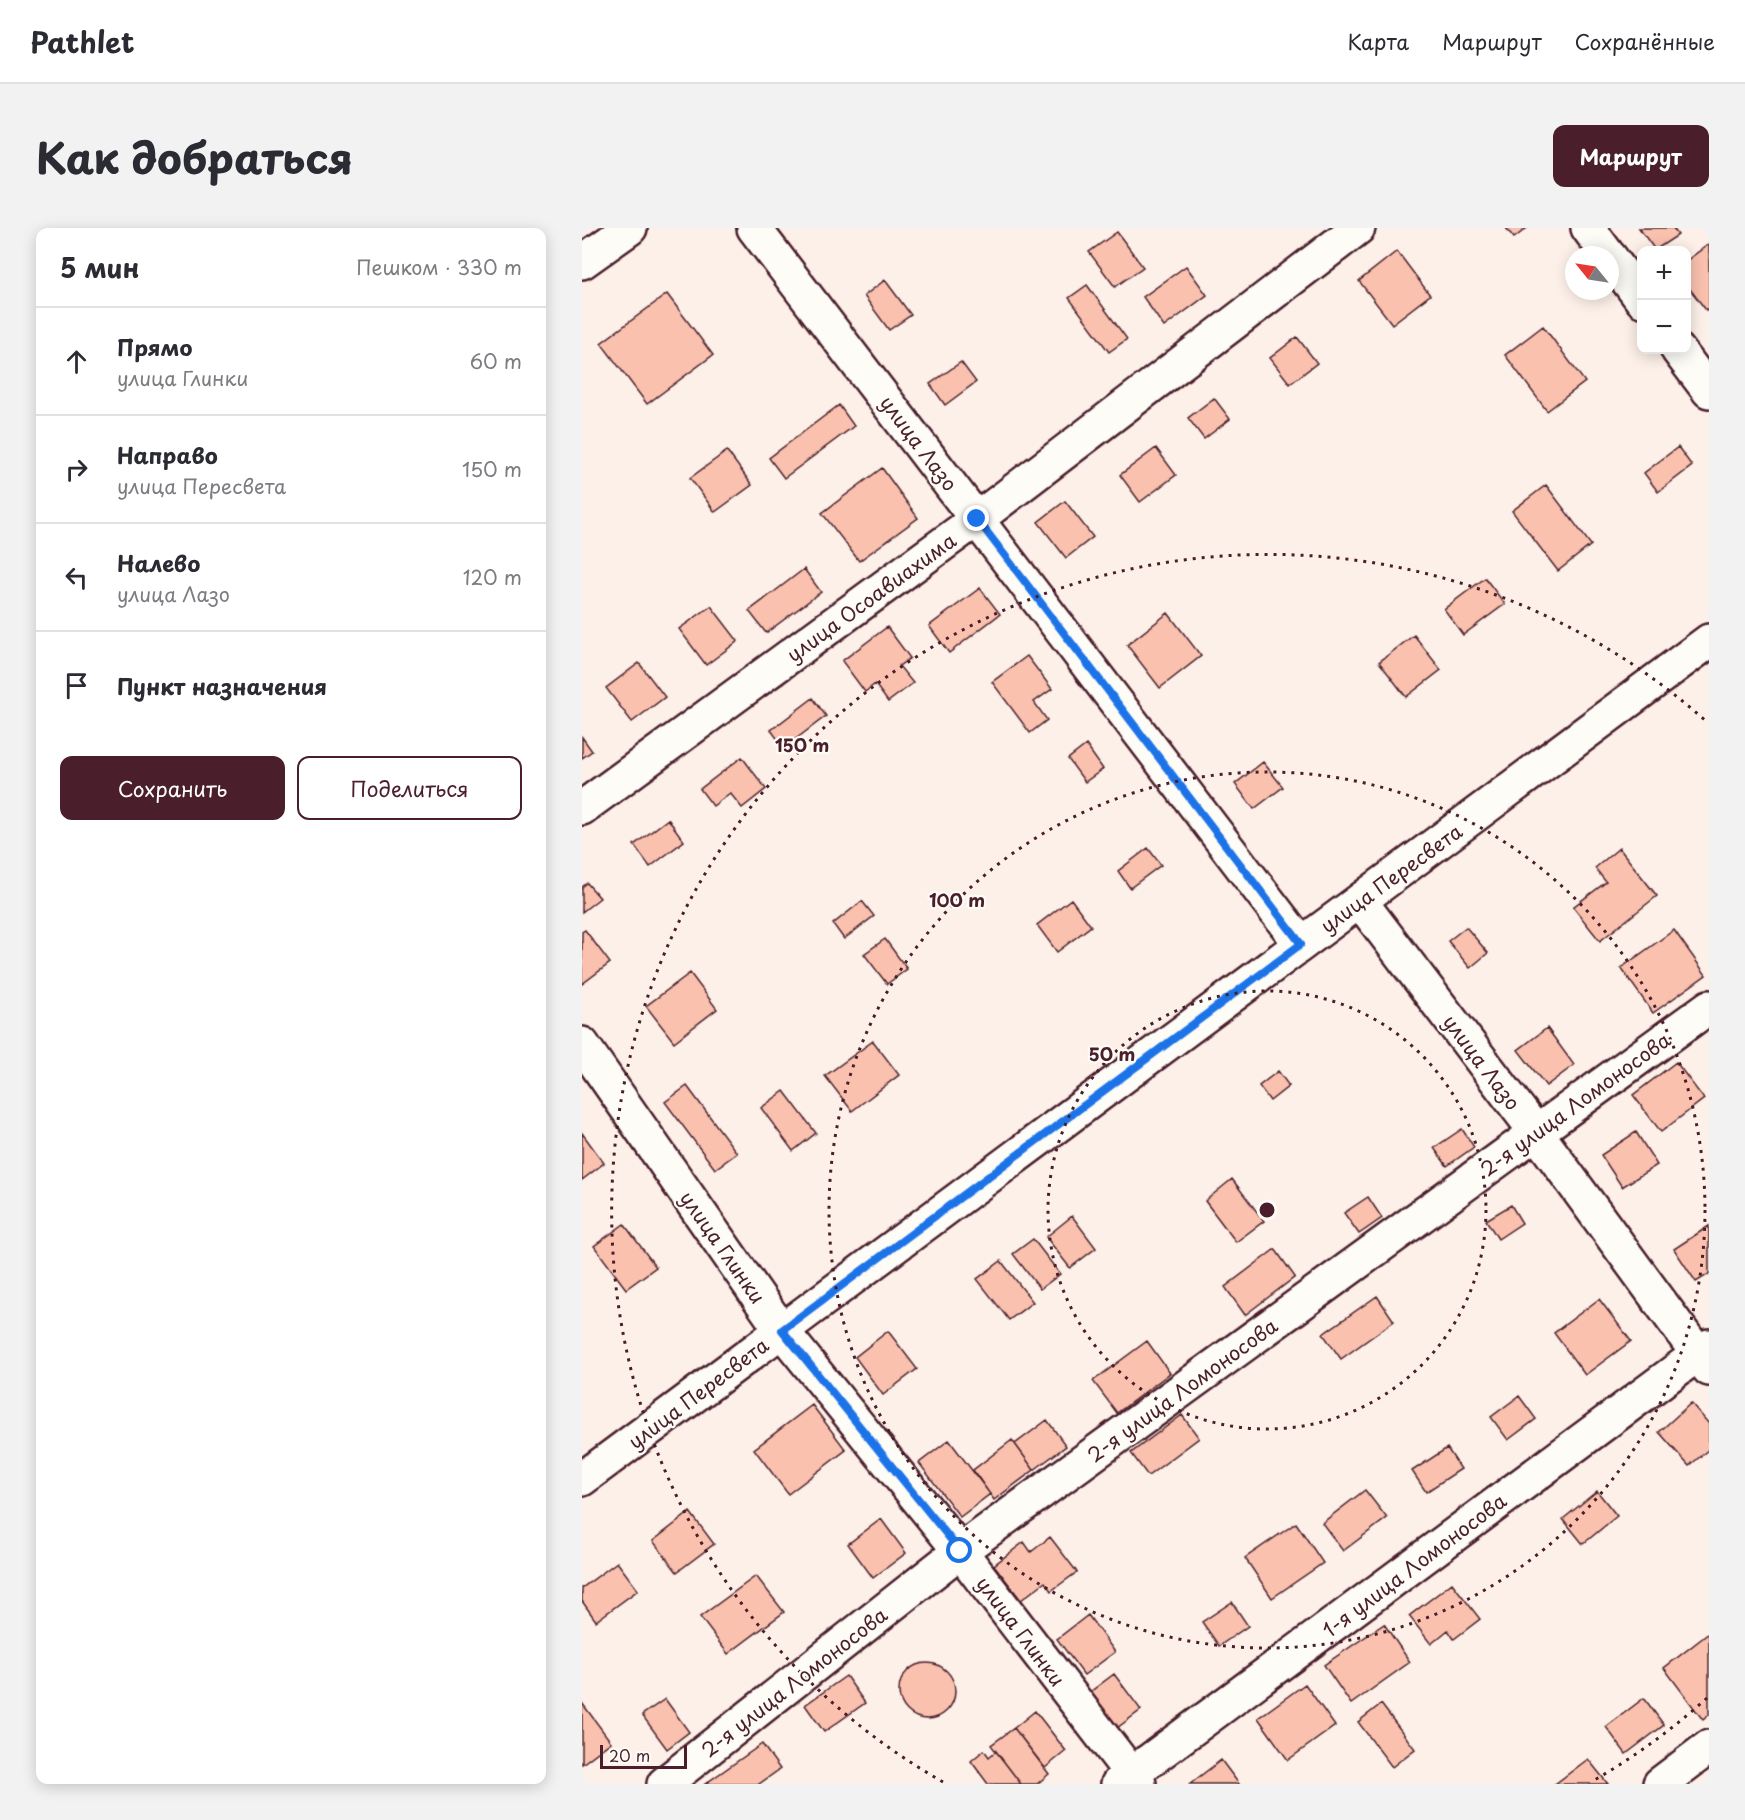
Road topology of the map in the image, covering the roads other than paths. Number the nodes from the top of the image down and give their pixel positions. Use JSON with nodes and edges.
{"nodes":[{"id":1,"x":630,"y":228,"type":"edge"},
{"id":2,"x":754,"y":228,"type":"edge"},
{"id":3,"x":1358,"y":228,"type":"edge"},
{"id":4,"x":1588,"y":228,"type":"edge"},
{"id":5,"x":1602,"y":246,"type":"edge"},
{"id":6,"x":582,"y":261,"type":"edge"},
{"id":7,"x":1619,"y":270,"type":"edge"},
{"id":8,"x":1637,"y":294,"type":"edge"},
{"id":9,"x":1681,"y":354,"type":"edge"},
{"id":10,"x":1709,"y":391,"type":"edge"},
{"id":11,"x":977,"y":519,"type":"junction"},
{"id":12,"x":1709,"y":641,"type":"edge"},
{"id":13,"x":582,"y":808,"type":"edge"},
{"id":14,"x":1360,"y":902,"type":"junction"},
{"id":15,"x":1301,"y":944,"type":"junction"},
{"id":16,"x":1709,"y":1007,"type":"edge"},
{"id":17,"x":582,"y":1044,"type":"edge"},
{"id":18,"x":1536,"y":1132,"type":"junction"},
{"id":19,"x":782,"y":1330,"type":"junction"},
{"id":20,"x":1705,"y":1357,"type":"edge"},
{"id":21,"x":582,"y":1479,"type":"edge"},
{"id":22,"x":960,"y":1551,"type":"junction"},
{"id":23,"x":1709,"y":1747,"type":"edge"},
{"id":24,"x":1129,"y":1781,"type":"edge"},
{"id":25,"x":664,"y":1784,"type":"edge"},
{"id":26,"x":1660,"y":1784,"type":"edge"}],
"edges":[{"from":1,"to":6,"type":"street"},
{"from":2,"to":11,"type":"street","name":"улица Лазо"},
{"from":3,"to":11,"type":"street","name":"улица Осоавиахима"},
{"from":4,"to":5,"type":"street"},
{"from":7,"to":8,"type":"street"},
{"from":9,"to":10,"type":"street"},
{"from":11,"to":13,"type":"street","name":"улица Осоавиахима"},
{"from":11,"to":15,"type":"street","name":"улица Лазо"},
{"from":12,"to":14,"type":"street","name":"улица Пересвета"},
{"from":14,"to":15,"type":"street","name":"улица Пересвета"},
{"from":14,"to":18,"type":"street","name":"улица Лазо"},
{"from":15,"to":19,"type":"street","name":"улица Пересвета"},
{"from":16,"to":18,"type":"street","name":"2-я улица Ломоносова"},
{"from":17,"to":19,"type":"street","name":"улица Глинки"},
{"from":18,"to":20,"type":"street","name":"улица Лазо"},
{"from":18,"to":22,"type":"street","name":"2-я улица Ломоносова"},
{"from":19,"to":21,"type":"street","name":"улица Пересвета"},
{"from":19,"to":22,"type":"street","name":"улица Глинки"},
{"from":20,"to":24,"type":"street","name":"1-я улица Ломоносова"},
{"from":22,"to":24,"type":"street","name":"улица Глинки"},
{"from":22,"to":25,"type":"street","name":"2-я улица Ломоносова"},
{"from":23,"to":26,"type":"street"}]}
